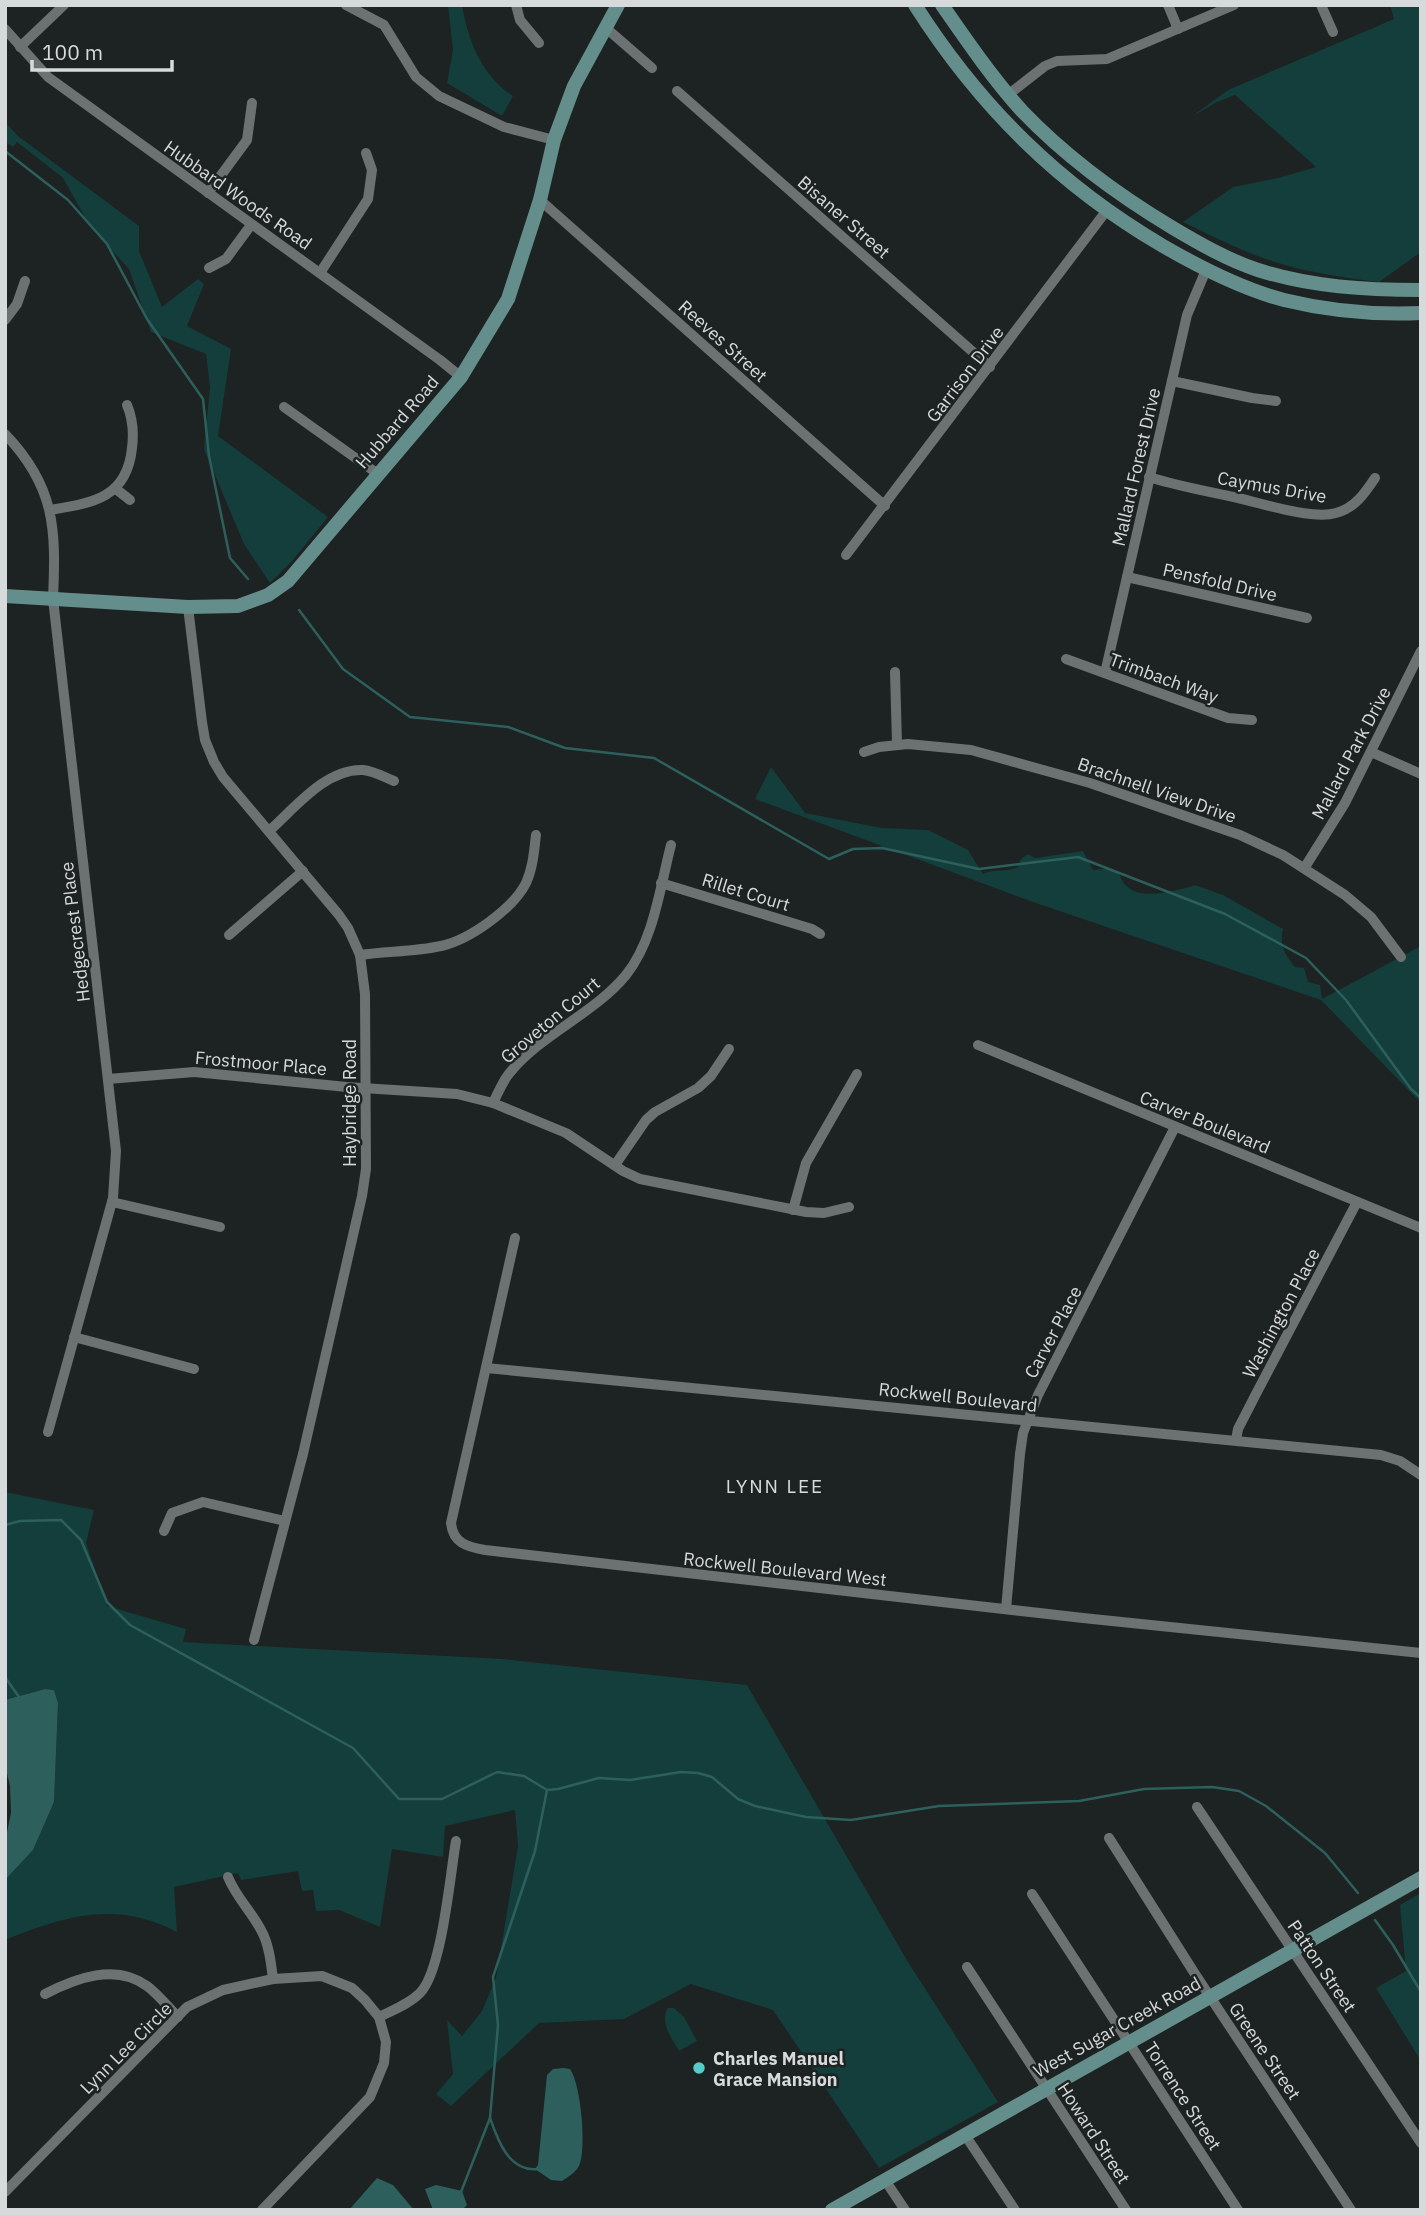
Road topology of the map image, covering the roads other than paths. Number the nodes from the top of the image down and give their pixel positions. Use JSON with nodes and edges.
{"nodes":[{"id":1,"x":64,"y":5,"type":"edge"},
{"id":2,"x":346,"y":5,"type":"edge"},
{"id":3,"x":516,"y":5,"type":"edge"},
{"id":4,"x":618,"y":5,"type":"edge"},
{"id":5,"x":915,"y":5,"type":"edge"},
{"id":6,"x":942,"y":5,"type":"edge"},
{"id":7,"x":1168,"y":5,"type":"edge"},
{"id":8,"x":1234,"y":5,"type":"edge"},
{"id":9,"x":1321,"y":5,"type":"edge"},
{"id":10,"x":606,"y":28,"type":"junction"},
{"id":11,"x":5,"y":29,"type":"edge"},
{"id":12,"x":1178,"y":29,"type":"junction"},
{"id":13,"x":1333,"y":32,"type":"dead end"},
{"id":14,"x":539,"y":43,"type":"dead end"},
{"id":15,"x":20,"y":47,"type":"junction"},
{"id":16,"x":652,"y":68,"type":"dead end"},
{"id":17,"x":677,"y":91,"type":"dead end"},
{"id":18,"x":1009,"y":94,"type":"junction"},
{"id":19,"x":252,"y":103,"type":"dead end"},
{"id":20,"x":554,"y":140,"type":"junction"},
{"id":21,"x":366,"y":153,"type":"dead end"},
{"id":22,"x":208,"y":193,"type":"junction"},
{"id":23,"x":540,"y":200,"type":"junction"},
{"id":24,"x":1107,"y":210,"type":"junction"},
{"id":25,"x":251,"y":225,"type":"junction"},
{"id":26,"x":209,"y":268,"type":"dead end"},
{"id":27,"x":1206,"y":270,"type":"junction"},
{"id":28,"x":320,"y":273,"type":"junction"},
{"id":29,"x":25,"y":281,"type":"dead end"},
{"id":30,"x":1421,"y":290,"type":"edge"},
{"id":31,"x":1421,"y":313,"type":"edge"},
{"id":32,"x":5,"y":320,"type":"edge"},
{"id":33,"x":990,"y":367,"type":"junction"},
{"id":34,"x":461,"y":377,"type":"junction"},
{"id":35,"x":1172,"y":380,"type":"junction"},
{"id":36,"x":1276,"y":401,"type":"dead end"},
{"id":37,"x":127,"y":405,"type":"dead end"},
{"id":38,"x":284,"y":407,"type":"dead end"},
{"id":39,"x":5,"y":434,"type":"edge"},
{"id":40,"x":378,"y":474,"type":"junction"},
{"id":41,"x":1149,"y":477,"type":"junction"},
{"id":42,"x":1376,"y":478,"type":"dead end"},
{"id":43,"x":116,"y":489,"type":"junction"},
{"id":44,"x":130,"y":500,"type":"dead end"},
{"id":45,"x":885,"y":506,"type":"junction"},
{"id":46,"x":50,"y":510,"type":"junction"},
{"id":47,"x":846,"y":555,"type":"dead end"},
{"id":48,"x":1127,"y":577,"type":"junction"},
{"id":49,"x":5,"y":596,"type":"edge"},
{"id":50,"x":53,"y":599,"type":"junction"},
{"id":51,"x":188,"y":607,"type":"junction"},
{"id":52,"x":1307,"y":618,"type":"dead end"},
{"id":53,"x":1421,"y":651,"type":"edge"},
{"id":54,"x":1066,"y":659,"type":"dead end"},
{"id":55,"x":895,"y":672,"type":"dead end"},
{"id":56,"x":1105,"y":673,"type":"junction"},
{"id":57,"x":1252,"y":720,"type":"dead end"},
{"id":58,"x":897,"y":744,"type":"junction"},
{"id":59,"x":864,"y":752,"type":"dead end"},
{"id":60,"x":1371,"y":752,"type":"junction"},
{"id":61,"x":1421,"y":774,"type":"edge"},
{"id":62,"x":394,"y":781,"type":"dead end"},
{"id":63,"x":269,"y":831,"type":"junction"},
{"id":64,"x":536,"y":835,"type":"dead end"},
{"id":65,"x":671,"y":845,"type":"dead end"},
{"id":66,"x":1305,"y":867,"type":"junction"},
{"id":67,"x":303,"y":871,"type":"junction"},
{"id":68,"x":661,"y":883,"type":"junction"},
{"id":69,"x":820,"y":934,"type":"dead end"},
{"id":70,"x":229,"y":935,"type":"dead end"},
{"id":71,"x":360,"y":955,"type":"junction"},
{"id":72,"x":1401,"y":957,"type":"dead end"},
{"id":73,"x":978,"y":1045,"type":"dead end"},
{"id":74,"x":729,"y":1049,"type":"dead end"},
{"id":75,"x":857,"y":1074,"type":"dead end"},
{"id":76,"x":108,"y":1079,"type":"junction"},
{"id":77,"x":365,"y":1088,"type":"junction"},
{"id":78,"x":493,"y":1103,"type":"junction"},
{"id":79,"x":1175,"y":1127,"type":"junction"},
{"id":80,"x":615,"y":1165,"type":"junction"},
{"id":81,"x":111,"y":1202,"type":"junction"},
{"id":82,"x":1357,"y":1202,"type":"junction"},
{"id":83,"x":849,"y":1208,"type":"dead end"},
{"id":84,"x":793,"y":1210,"type":"junction"},
{"id":85,"x":220,"y":1227,"type":"dead end"},
{"id":86,"x":1421,"y":1228,"type":"edge"},
{"id":87,"x":515,"y":1238,"type":"dead end"},
{"id":88,"x":74,"y":1337,"type":"junction"},
{"id":89,"x":486,"y":1368,"type":"junction"},
{"id":90,"x":194,"y":1369,"type":"dead end"},
{"id":91,"x":1028,"y":1420,"type":"junction"},
{"id":92,"x":48,"y":1432,"type":"dead end"},
{"id":93,"x":1236,"y":1440,"type":"junction"},
{"id":94,"x":1421,"y":1475,"type":"edge"},
{"id":95,"x":285,"y":1521,"type":"junction"},
{"id":96,"x":164,"y":1531,"type":"dead end"},
{"id":97,"x":1006,"y":1609,"type":"junction"},
{"id":98,"x":254,"y":1640,"type":"dead end"},
{"id":99,"x":1421,"y":1653,"type":"edge"},
{"id":100,"x":1197,"y":1807,"type":"dead end"},
{"id":101,"x":1109,"y":1838,"type":"dead end"},
{"id":102,"x":456,"y":1841,"type":"dead end"},
{"id":103,"x":228,"y":1877,"type":"dead end"},
{"id":104,"x":1421,"y":1878,"type":"edge"},
{"id":105,"x":1032,"y":1894,"type":"dead end"},
{"id":106,"x":1293,"y":1951,"type":"junction"},
{"id":107,"x":967,"y":1967,"type":"dead end"},
{"id":108,"x":273,"y":1979,"type":"junction"},
{"id":109,"x":45,"y":1994,"type":"dead end"},
{"id":110,"x":1210,"y":1997,"type":"junction"},
{"id":111,"x":178,"y":2017,"type":"junction"},
{"id":112,"x":379,"y":2017,"type":"junction"},
{"id":113,"x":1128,"y":2042,"type":"junction"},
{"id":114,"x":1046,"y":2089,"type":"junction"},
{"id":115,"x":965,"y":2135,"type":"junction"},
{"id":116,"x":1421,"y":2143,"type":"edge"},
{"id":117,"x":886,"y":2180,"type":"junction"},
{"id":118,"x":5,"y":2192,"type":"edge"},
{"id":119,"x":262,"y":2210,"type":"edge"},
{"id":120,"x":832,"y":2210,"type":"edge"},
{"id":121,"x":905,"y":2210,"type":"edge"},
{"id":122,"x":1015,"y":2210,"type":"edge"},
{"id":123,"x":1126,"y":2210,"type":"edge"},
{"id":124,"x":1238,"y":2210,"type":"edge"},
{"id":125,"x":1351,"y":2210,"type":"edge"}],
"edges":[{"from":1,"to":15,"type":"street"},
{"from":2,"to":20,"type":"street"},
{"from":3,"to":14,"type":"street"},
{"from":4,"to":10,"type":"main road","name":"Hubbard Road"},
{"from":5,"to":24,"type":"main road"},
{"from":6,"to":18,"type":"main road"},
{"from":7,"to":12,"type":"street"},
{"from":8,"to":12,"type":"street"},
{"from":9,"to":13,"type":"street"},
{"from":10,"to":16,"type":"street"},
{"from":10,"to":20,"type":"main road","name":"Hubbard Road"},
{"from":11,"to":15,"type":"street","name":"Hubbard Woods Road"},
{"from":12,"to":18,"type":"street"},
{"from":15,"to":22,"type":"street","name":"Hubbard Woods Road"},
{"from":17,"to":33,"type":"street","name":"Bisaner Street"},
{"from":18,"to":30,"type":"main road"},
{"from":19,"to":22,"type":"street"},
{"from":20,"to":23,"type":"main road","name":"Hubbard Road"},
{"from":21,"to":28,"type":"street"},
{"from":22,"to":25,"type":"street","name":"Hubbard Woods Road"},
{"from":23,"to":34,"type":"main road","name":"Hubbard Road"},
{"from":23,"to":45,"type":"street","name":"Reeves Street"},
{"from":24,"to":27,"type":"main road"},
{"from":24,"to":33,"type":"street","name":"Garrison Drive"},
{"from":25,"to":26,"type":"street"},
{"from":25,"to":28,"type":"street","name":"Hubbard Woods Road"},
{"from":27,"to":31,"type":"main road"},
{"from":27,"to":35,"type":"street","name":"Mallard Forest Drive"},
{"from":28,"to":34,"type":"street","name":"Hubbard Woods Road"},
{"from":29,"to":32,"type":"street"},
{"from":33,"to":45,"type":"street","name":"Garrison Drive"},
{"from":34,"to":40,"type":"main road","name":"Hubbard Road"},
{"from":35,"to":36,"type":"street"},
{"from":35,"to":41,"type":"street","name":"Mallard Forest Drive"},
{"from":37,"to":43,"type":"street"},
{"from":38,"to":40,"type":"street"},
{"from":39,"to":46,"type":"street","name":"Hedgecrest Place"},
{"from":40,"to":51,"type":"main road","name":"Hubbard Road"},
{"from":41,"to":42,"type":"street","name":"Caymus Drive"},
{"from":41,"to":48,"type":"street","name":"Mallard Forest Drive"},
{"from":43,"to":44,"type":"street"},
{"from":43,"to":46,"type":"street"},
{"from":45,"to":47,"type":"street","name":"Garrison Drive"},
{"from":46,"to":50,"type":"street","name":"Hedgecrest Place"},
{"from":48,"to":52,"type":"street","name":"Pensfold Drive"},
{"from":48,"to":56,"type":"street","name":"Mallard Forest Drive"},
{"from":49,"to":50,"type":"main road","name":"Hubbard Road"},
{"from":50,"to":51,"type":"main road","name":"Hubbard Road"},
{"from":50,"to":76,"type":"street","name":"Hedgecrest Place"},
{"from":51,"to":63,"type":"street","name":"Haybridge Road"},
{"from":53,"to":60,"type":"street","name":"Mallard Park Drive"},
{"from":54,"to":56,"type":"street","name":"Trimbach Way"},
{"from":55,"to":58,"type":"street"},
{"from":56,"to":57,"type":"street","name":"Trimbach Way"},
{"from":58,"to":59,"type":"street","name":"Brachnell View Drive"},
{"from":58,"to":66,"type":"street","name":"Brachnell View Drive"},
{"from":60,"to":61,"type":"street"},
{"from":60,"to":66,"type":"street","name":"Mallard Park Drive"},
{"from":62,"to":63,"type":"street"},
{"from":63,"to":67,"type":"street","name":"Haybridge Road"},
{"from":64,"to":71,"type":"street"},
{"from":65,"to":68,"type":"street","name":"Groveton Court"},
{"from":66,"to":72,"type":"street","name":"Brachnell View Drive"},
{"from":67,"to":70,"type":"street"},
{"from":67,"to":71,"type":"street","name":"Haybridge Road"},
{"from":68,"to":69,"type":"street","name":"Rillet Court"},
{"from":68,"to":78,"type":"street","name":"Groveton Court"},
{"from":71,"to":77,"type":"street","name":"Haybridge Road"},
{"from":73,"to":79,"type":"street","name":"Carver Boulevard"},
{"from":74,"to":80,"type":"street"},
{"from":75,"to":84,"type":"street"},
{"from":76,"to":77,"type":"street","name":"Frostmoor Place"},
{"from":76,"to":81,"type":"street","name":"Hedgecrest Place"},
{"from":77,"to":78,"type":"street","name":"Frostmoor Place"},
{"from":77,"to":95,"type":"street","name":"Haybridge Road"},
{"from":78,"to":80,"type":"street","name":"Frostmoor Place"},
{"from":79,"to":82,"type":"street","name":"Carver Boulevard"},
{"from":79,"to":91,"type":"street","name":"Carver Place"},
{"from":80,"to":84,"type":"street","name":"Frostmoor Place"},
{"from":81,"to":85,"type":"street"},
{"from":81,"to":88,"type":"street","name":"Hedgecrest Place"},
{"from":82,"to":86,"type":"street","name":"Carver Boulevard"},
{"from":82,"to":93,"type":"street","name":"Washington Place"},
{"from":83,"to":84,"type":"street","name":"Frostmoor Place"},
{"from":87,"to":89,"type":"street","name":"Rockwell Boulevard West"},
{"from":88,"to":90,"type":"street"},
{"from":88,"to":92,"type":"street","name":"Hedgecrest Place"},
{"from":89,"to":91,"type":"street","name":"Rockwell Boulevard"},
{"from":89,"to":97,"type":"street","name":"Rockwell Boulevard West"},
{"from":91,"to":93,"type":"street","name":"Rockwell Boulevard"},
{"from":91,"to":97,"type":"street","name":"Carver Place"},
{"from":93,"to":94,"type":"street","name":"Rockwell Boulevard"},
{"from":95,"to":96,"type":"street"},
{"from":95,"to":98,"type":"street","name":"Haybridge Road"},
{"from":97,"to":99,"type":"street","name":"Rockwell Boulevard West"},
{"from":100,"to":106,"type":"street","name":"Patton Street"},
{"from":101,"to":110,"type":"street","name":"Greene Street"},
{"from":102,"to":112,"type":"street"},
{"from":103,"to":108,"type":"street"},
{"from":104,"to":106,"type":"main road","name":"West Sugar Creek Road"},
{"from":105,"to":113,"type":"street","name":"Torrence Street"},
{"from":106,"to":110,"type":"main road","name":"West Sugar Creek Road"},
{"from":106,"to":116,"type":"street","name":"Patton Street"},
{"from":107,"to":114,"type":"street","name":"Howard Street"},
{"from":108,"to":111,"type":"street","name":"Lynn Lee Circle"},
{"from":108,"to":112,"type":"street","name":"Lynn Lee Circle"},
{"from":109,"to":111,"type":"street"},
{"from":110,"to":113,"type":"main road","name":"West Sugar Creek Road"},
{"from":110,"to":125,"type":"street","name":"Greene Street"},
{"from":111,"to":118,"type":"street","name":"Lynn Lee Circle"},
{"from":112,"to":119,"type":"street"},
{"from":113,"to":114,"type":"main road","name":"West Sugar Creek Road"},
{"from":113,"to":124,"type":"street","name":"Torrence Street"},
{"from":114,"to":115,"type":"main road","name":"West Sugar Creek Road"},
{"from":114,"to":123,"type":"street","name":"Howard Street"},
{"from":115,"to":117,"type":"main road","name":"West Sugar Creek Road"},
{"from":115,"to":122,"type":"street"},
{"from":117,"to":120,"type":"main road","name":"West Sugar Creek Road"},
{"from":117,"to":121,"type":"street"}]}
